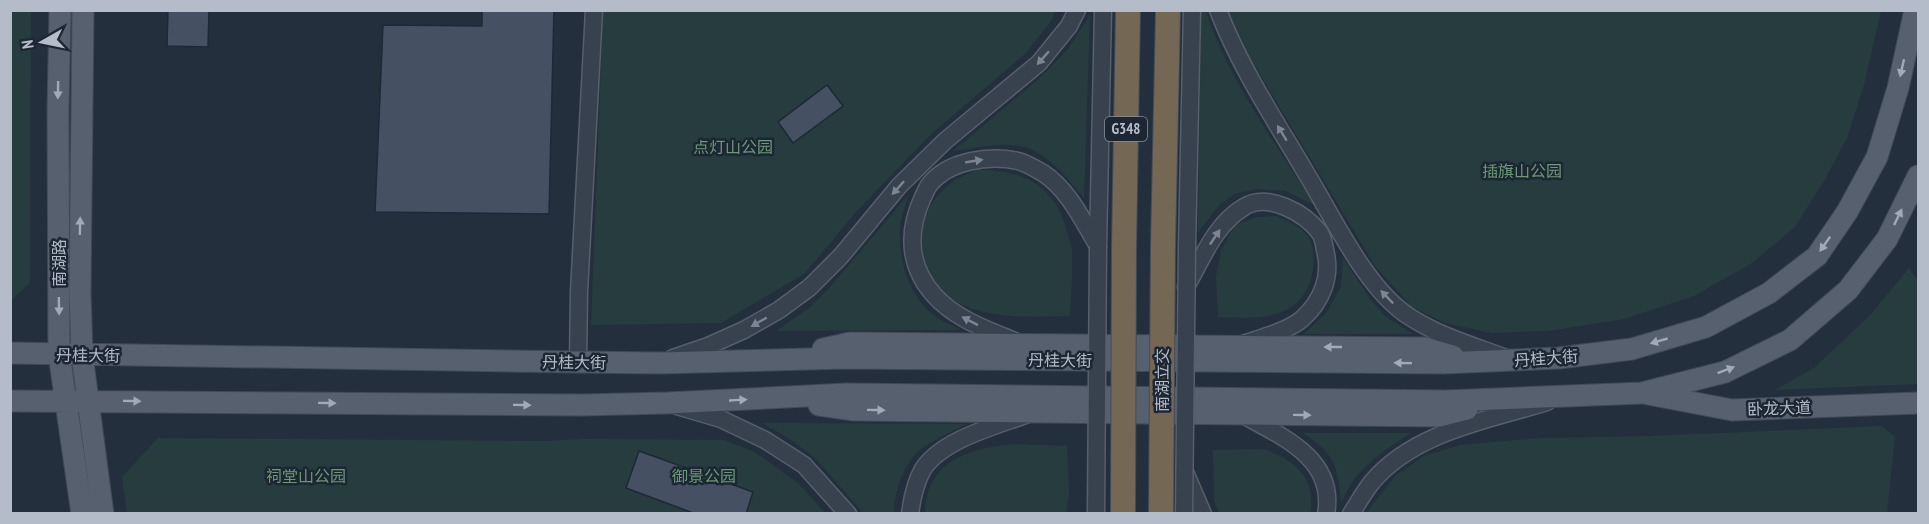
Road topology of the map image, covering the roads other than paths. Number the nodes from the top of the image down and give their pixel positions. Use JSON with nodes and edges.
{"nodes":[{"id":1,"x":60,"y":10,"type":"edge"},
{"id":2,"x":83,"y":10,"type":"edge"},
{"id":3,"x":594,"y":10,"type":"edge"},
{"id":4,"x":1077,"y":10,"type":"edge"},
{"id":5,"x":1103,"y":10,"type":"edge"},
{"id":6,"x":1128,"y":10,"type":"edge"},
{"id":7,"x":1168,"y":10,"type":"edge"},
{"id":8,"x":1192,"y":10,"type":"edge"},
{"id":9,"x":1218,"y":10,"type":"edge"},
{"id":10,"x":1915,"y":10,"type":"edge"},
{"id":11,"x":1918,"y":176,"type":"edge"},
{"id":12,"x":1098,"y":246,"type":"junction"},
{"id":13,"x":1186,"y":288,"type":"junction"},
{"id":14,"x":1023,"y":344,"type":"junction"},
{"id":15,"x":1236,"y":346,"type":"junction"},
{"id":16,"x":10,"y":353,"type":"edge"},
{"id":17,"x":59,"y":354,"type":"junction"},
{"id":18,"x":82,"y":355,"type":"junction"},
{"id":19,"x":771,"y":360,"type":"junction"},
{"id":20,"x":1512,"y":360,"type":"junction"},
{"id":21,"x":578,"y":362,"type":"junction"},
{"id":22,"x":1474,"y":362,"type":"junction"},
{"id":23,"x":660,"y":363,"type":"junction"},
{"id":24,"x":1642,"y":393,"type":"junction"},
{"id":25,"x":1566,"y":397,"type":"junction"},
{"id":26,"x":777,"y":398,"type":"junction"},
{"id":27,"x":1512,"y":399,"type":"junction"},
{"id":28,"x":10,"y":401,"type":"edge"},
{"id":29,"x":66,"y":401,"type":"junction"},
{"id":30,"x":87,"y":401,"type":"junction"},
{"id":31,"x":667,"y":403,"type":"junction"},
{"id":32,"x":1918,"y":403,"type":"edge"},
{"id":33,"x":1034,"y":412,"type":"junction"},
{"id":34,"x":1243,"y":414,"type":"junction"},
{"id":35,"x":1185,"y":472,"type":"junction"},
{"id":36,"x":1095,"y":511,"type":"edge"},
{"id":37,"x":82,"y":513,"type":"edge"},
{"id":38,"x":103,"y":513,"type":"edge"},
{"id":39,"x":848,"y":513,"type":"edge"},
{"id":40,"x":910,"y":513,"type":"edge"},
{"id":41,"x":1123,"y":513,"type":"edge"},
{"id":42,"x":1161,"y":513,"type":"edge"},
{"id":43,"x":1184,"y":513,"type":"edge"},
{"id":44,"x":1203,"y":513,"type":"edge"},
{"id":45,"x":1326,"y":513,"type":"edge"},
{"id":46,"x":1352,"y":513,"type":"edge"}],
"edges":[{"from":1,"to":17,"type":"main road","name":"南湖路","one_way":true},
{"from":18,"to":2,"type":"main road","name":"南湖路","one_way":true},
{"from":3,"to":21,"type":"street"},
{"from":4,"to":23,"type":"street","one_way":true},
{"from":5,"to":12,"type":"street"},
{"from":6,"to":41,"type":"highway","number":"G348","bridge":true},
{"from":7,"to":42,"type":"highway","name":"南湖立交","number":"G348","bridge":true},
{"from":8,"to":13,"type":"street","bridge":true},
{"from":20,"to":9,"type":"street","one_way":true},
{"from":10,"to":20,"type":"main road","name":"丹桂大街","one_way":true},
{"from":24,"to":11,"type":"main road","one_way":true},
{"from":14,"to":12,"type":"street","one_way":true},
{"from":12,"to":36,"type":"street","bridge":true},
{"from":13,"to":15,"type":"street","one_way":true},
{"from":13,"to":35,"type":"street","bridge":true},
{"from":14,"to":15,"type":"main road"},
{"from":14,"to":19,"type":"main road"},
{"from":22,"to":15,"type":"main road","one_way":true},
{"from":16,"to":17,"type":"main road","name":"丹桂大街"},
{"from":17,"to":18,"type":"main road","name":"丹桂大街"},
{"from":17,"to":29,"type":"main road","name":"南湖路"},
{"from":18,"to":21,"type":"main road","name":"丹桂大街"},
{"from":18,"to":30,"type":"main road","name":"南湖路"},
{"from":22,"to":19,"type":"main road","name":"丹桂大街","one_way":true},
{"from":19,"to":23,"type":"main road","name":"丹桂大街"},
{"from":20,"to":22,"type":"main road","name":"丹桂大街"},
{"from":21,"to":23,"type":"main road","name":"丹桂大街"},
{"from":24,"to":25,"type":"main road"},
{"from":24,"to":32,"type":"main road","name":"卧龙大道"},
{"from":25,"to":27,"type":"main road"},
{"from":25,"to":46,"type":"street"},
{"from":26,"to":27,"type":"main road"},
{"from":31,"to":26,"type":"main road","one_way":true},
{"from":26,"to":33,"type":"main road","one_way":true},
{"from":34,"to":27,"type":"main road","one_way":true},
{"from":28,"to":29,"type":"main road"},
{"from":29,"to":30,"type":"main road"},
{"from":29,"to":37,"type":"main road","name":"南湖路"},
{"from":30,"to":31,"type":"main road","one_way":true},
{"from":30,"to":38,"type":"main road","name":"南湖路"},
{"from":31,"to":39,"type":"street"},
{"from":33,"to":34,"type":"main road"},
{"from":33,"to":40,"type":"street"},
{"from":34,"to":45,"type":"street"},
{"from":35,"to":43,"type":"street","bridge":true},
{"from":35,"to":44,"type":"street"}]}
